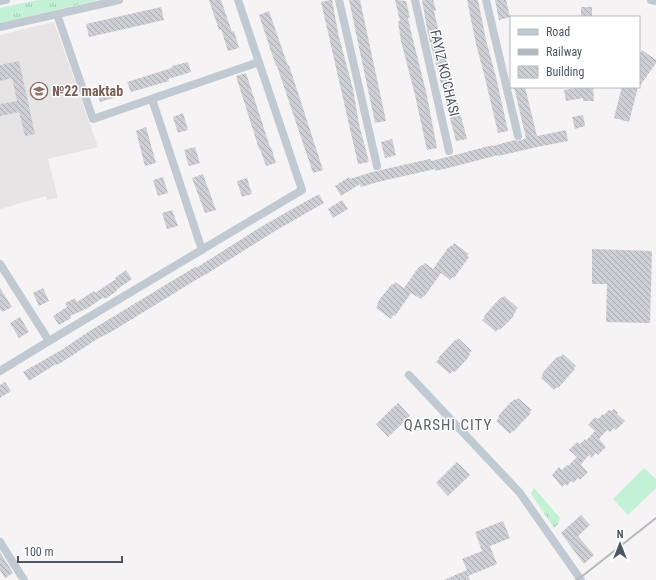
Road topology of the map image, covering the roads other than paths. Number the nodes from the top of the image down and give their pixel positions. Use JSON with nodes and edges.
{"nodes":[{"id":1,"x":6,"y":0,"type":"edge"},
{"id":2,"x":118,"y":0,"type":"edge"},
{"id":3,"x":238,"y":0,"type":"edge"},
{"id":4,"x":339,"y":0,"type":"edge"},
{"id":5,"x":415,"y":0,"type":"edge"},
{"id":6,"x":486,"y":0,"type":"edge"},
{"id":7,"x":651,"y":0,"type":"edge"},
{"id":8,"x":0,"y":1,"type":"edge"},
{"id":9,"x":656,"y":1,"type":"edge"},
{"id":10,"x":57,"y":14,"type":"junction"},
{"id":11,"x":0,"y":27,"type":"edge"},
{"id":12,"x":259,"y":62,"type":"junction"},
{"id":13,"x":152,"y":99,"type":"junction"},
{"id":14,"x":518,"y":136,"type":"dead end"},
{"id":15,"x":449,"y":151,"type":"dead end"},
{"id":16,"x":378,"y":166,"type":"dead end"},
{"id":17,"x":202,"y":250,"type":"junction"},
{"id":18,"x":0,"y":264,"type":"edge"},
{"id":19,"x":49,"y":341,"type":"junction"},
{"id":20,"x":0,"y":371,"type":"edge"},
{"id":21,"x":409,"y":375,"type":"dead end"},
{"id":22,"x":0,"y":542,"type":"edge"},
{"id":23,"x":24,"y":580,"type":"edge"},
{"id":24,"x":581,"y":580,"type":"edge"}],
"edges":[{"from":1,"to":8,"type":"street"},
{"from":2,"to":10,"type":"street"},
{"from":3,"to":12,"type":"street"},
{"from":4,"to":16,"type":"street"},
{"from":5,"to":15,"type":"street","name":"FAYIZ KO'CHASI"},
{"from":6,"to":14,"type":"street"},
{"from":7,"to":9,"type":"street"},
{"from":10,"to":11,"type":"street"},
{"from":10,"to":13,"type":"street"},
{"from":12,"to":13,"type":"street"},
{"from":12,"to":17,"type":"street"},
{"from":13,"to":17,"type":"street"},
{"from":17,"to":19,"type":"street"},
{"from":18,"to":19,"type":"street"},
{"from":19,"to":20,"type":"street"},
{"from":21,"to":24,"type":"street"},
{"from":22,"to":23,"type":"street"}]}
